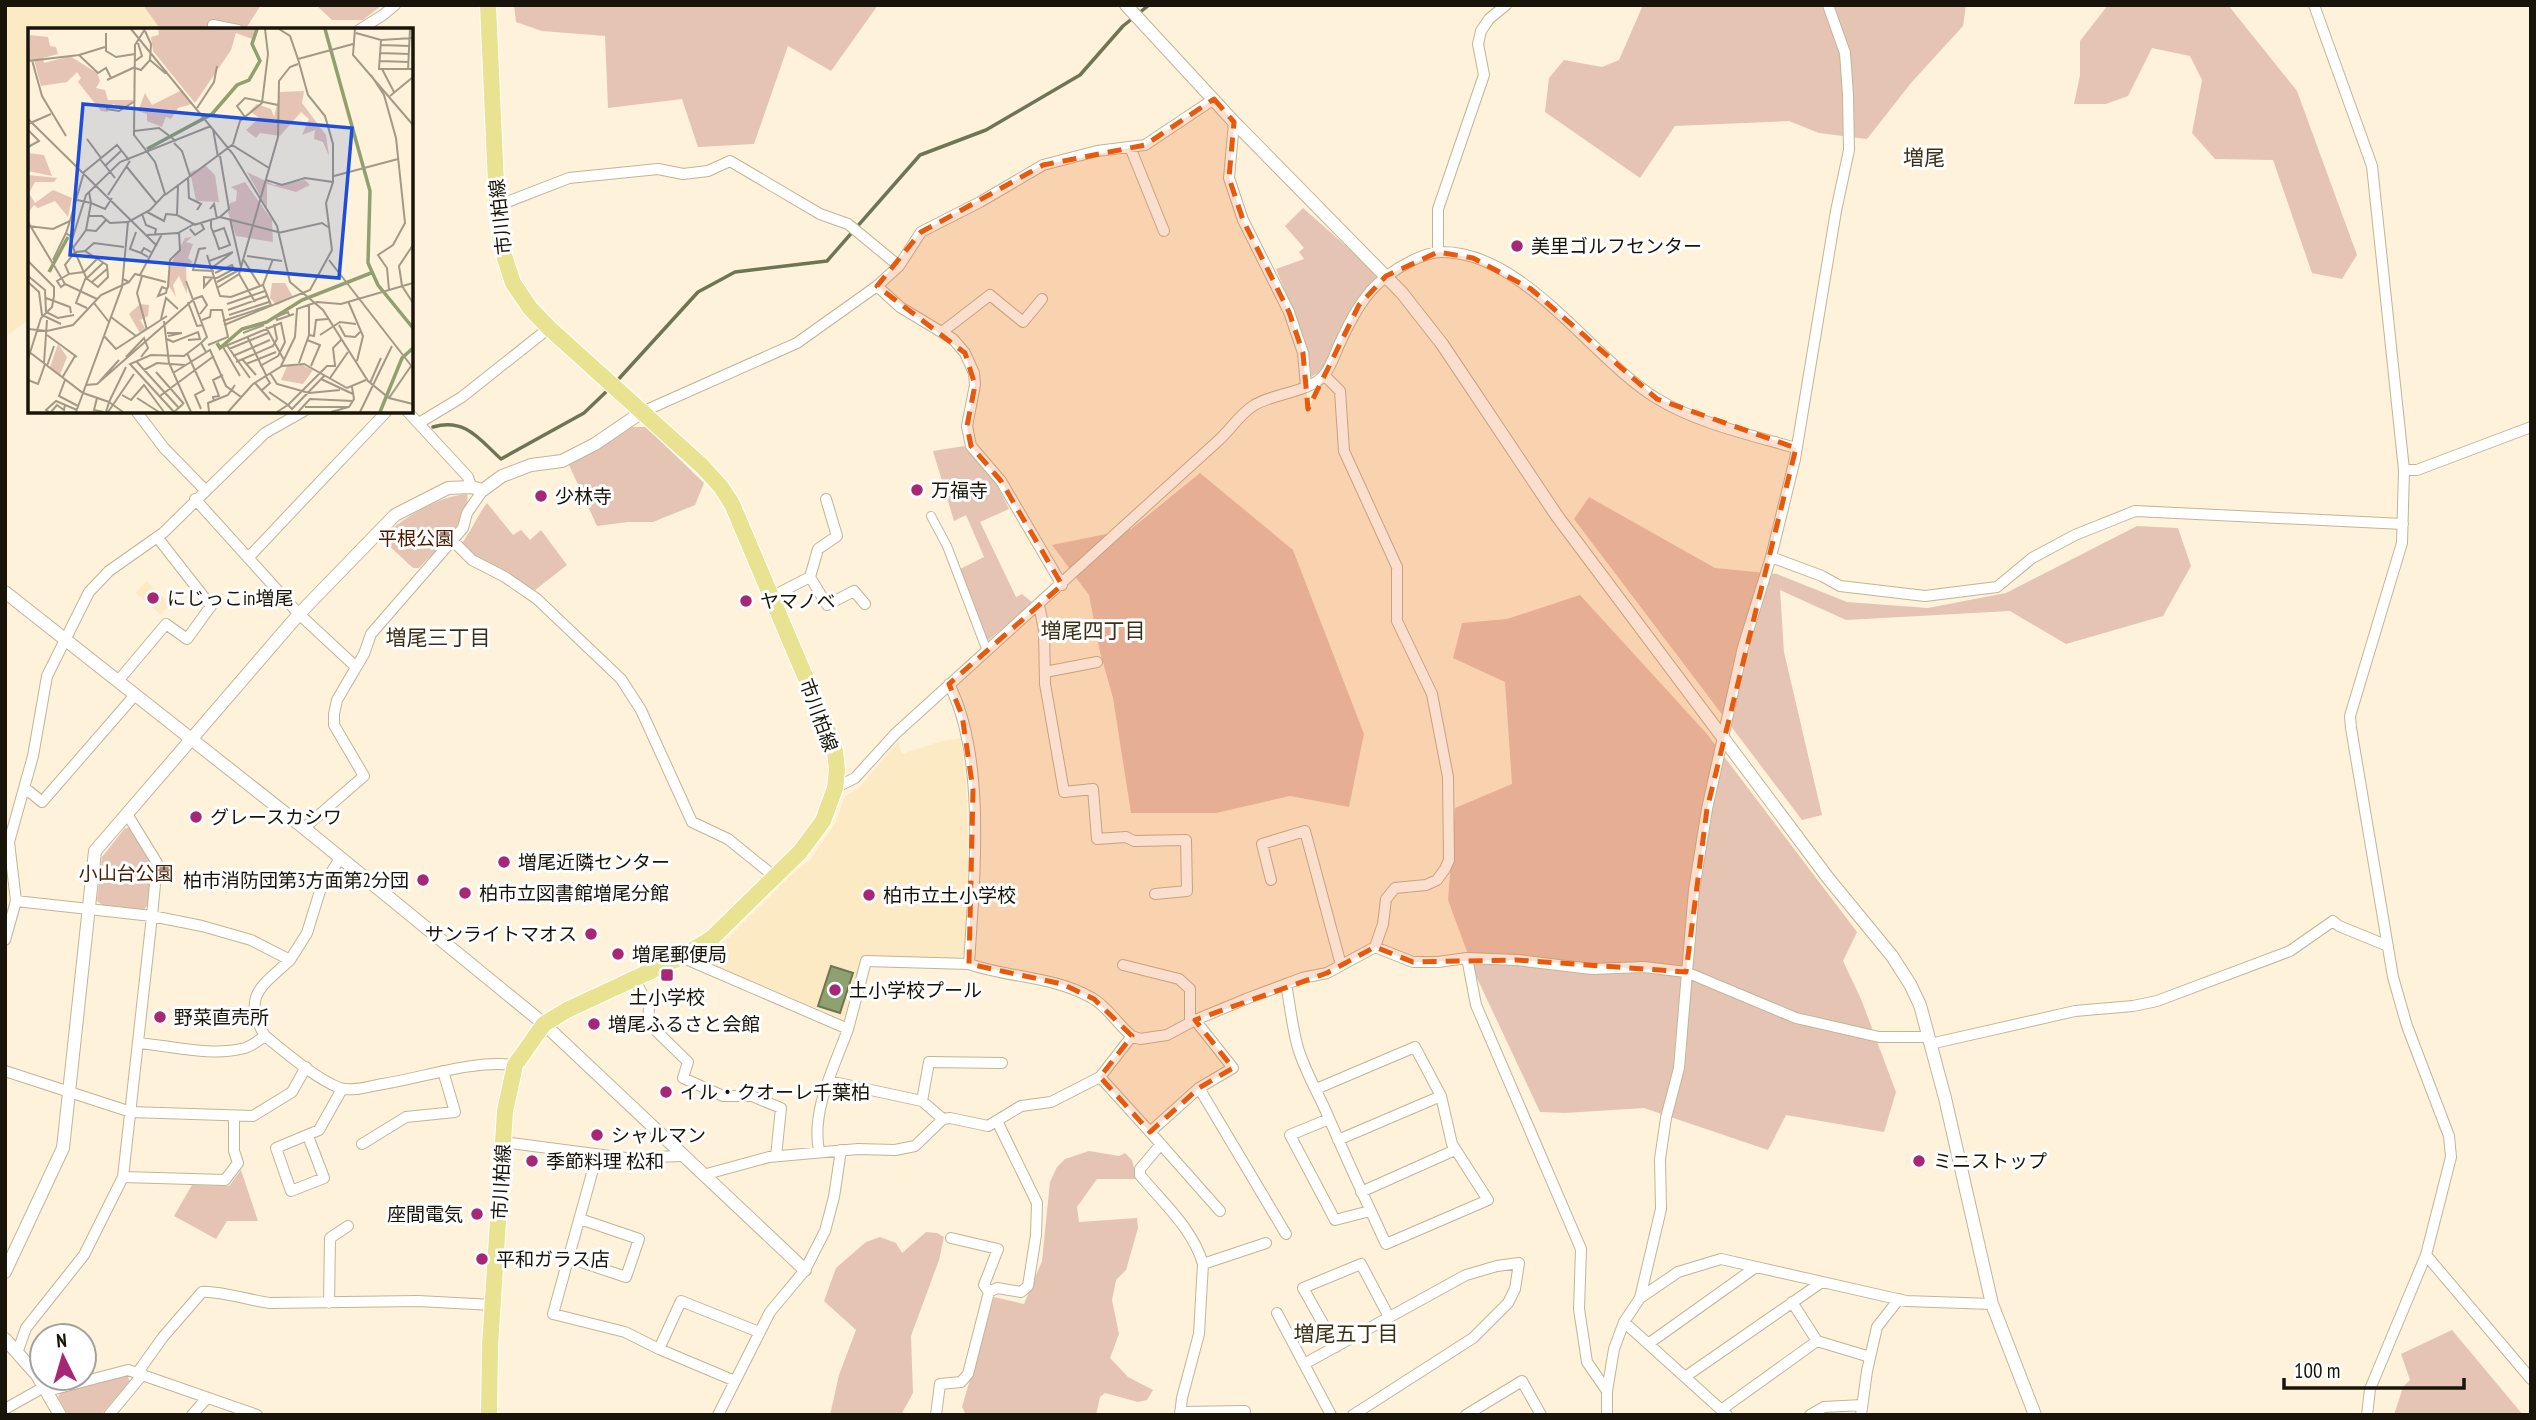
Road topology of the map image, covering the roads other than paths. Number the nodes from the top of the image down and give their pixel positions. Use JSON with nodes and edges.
{"nodes":[{"id":1,"x":395,"y":5,"type":"edge"},
{"id":2,"x":488,"y":5,"type":"edge"},
{"id":3,"x":1126,"y":5,"type":"edge"},
{"id":4,"x":1506,"y":5,"type":"edge"},
{"id":5,"x":1828,"y":5,"type":"edge"},
{"id":6,"x":2314,"y":5,"type":"edge"},
{"id":7,"x":213,"y":25,"type":"dead end"},
{"id":8,"x":229,"y":28,"type":"edge"},
{"id":9,"x":362,"y":28,"type":"edge"},
{"id":10,"x":1214,"y":99,"type":"junction"},
{"id":11,"x":1234,"y":122,"type":"junction"},
{"id":12,"x":1130,"y":147,"type":"junction"},
{"id":13,"x":497,"y":206,"type":"junction"},
{"id":14,"x":1164,"y":231,"type":"dead end"},
{"id":15,"x":1438,"y":252,"type":"junction"},
{"id":16,"x":899,"y":266,"type":"junction"},
{"id":17,"x":1386,"y":276,"type":"junction"},
{"id":18,"x":877,"y":286,"type":"junction"},
{"id":19,"x":1042,"y":299,"type":"dead end"},
{"id":20,"x":549,"y":328,"type":"junction"},
{"id":21,"x":942,"y":332,"type":"junction"},
{"id":22,"x":1324,"y":375,"type":"junction"},
{"id":23,"x":1306,"y":386,"type":"junction"},
{"id":24,"x":642,"y":412,"type":"junction"},
{"id":25,"x":138,"y":413,"type":"edge"},
{"id":26,"x":300,"y":413,"type":"edge"},
{"id":27,"x":385,"y":413,"type":"edge"},
{"id":28,"x":409,"y":413,"type":"edge"},
{"id":29,"x":419,"y":423,"type":"junction"},
{"id":30,"x":2531,"y":427,"type":"edge"},
{"id":31,"x":1796,"y":448,"type":"junction"},
{"id":32,"x":2404,"y":470,"type":"junction"},
{"id":33,"x":477,"y":489,"type":"junction"},
{"id":34,"x":205,"y":490,"type":"junction"},
{"id":35,"x":195,"y":499,"type":"junction"},
{"id":36,"x":826,"y":499,"type":"dead end"},
{"id":37,"x":931,"y":516,"type":"dead end"},
{"id":38,"x":2403,"y":524,"type":"junction"},
{"id":39,"x":157,"y":537,"type":"junction"},
{"id":40,"x":453,"y":541,"type":"junction"},
{"id":41,"x":1771,"y":557,"type":"junction"},
{"id":42,"x":248,"y":558,"type":"junction"},
{"id":43,"x":810,"y":577,"type":"junction"},
{"id":44,"x":1062,"y":585,"type":"junction"},
{"id":45,"x":5,"y":592,"type":"edge"},
{"id":46,"x":771,"y":597,"type":"junction"},
{"id":47,"x":866,"y":604,"type":"dead end"},
{"id":48,"x":1039,"y":605,"type":"junction"},
{"id":49,"x":299,"y":614,"type":"junction"},
{"id":50,"x":64,"y":638,"type":"junction"},
{"id":51,"x":986,"y":651,"type":"junction"},
{"id":52,"x":1097,"y":662,"type":"dead end"},
{"id":53,"x":356,"y":667,"type":"junction"},
{"id":54,"x":1045,"y":672,"type":"junction"},
{"id":55,"x":118,"y":681,"type":"junction"},
{"id":56,"x":948,"y":684,"type":"junction"},
{"id":57,"x":135,"y":695,"type":"junction"},
{"id":58,"x":1723,"y":737,"type":"junction"},
{"id":59,"x":191,"y":739,"type":"junction"},
{"id":60,"x":25,"y":788,"type":"junction"},
{"id":61,"x":835,"y":788,"type":"junction"},
{"id":62,"x":127,"y":814,"type":"junction"},
{"id":63,"x":304,"y":828,"type":"junction"},
{"id":64,"x":340,"y":858,"type":"junction"},
{"id":65,"x":775,"y":877,"type":"junction"},
{"id":66,"x":1271,"y":880,"type":"dead end"},
{"id":67,"x":1155,"y":894,"type":"dead end"},
{"id":68,"x":16,"y":901,"type":"junction"},
{"id":69,"x":88,"y":909,"type":"junction"},
{"id":70,"x":152,"y":916,"type":"junction"},
{"id":71,"x":5,"y":940,"type":"edge"},
{"id":72,"x":2388,"y":946,"type":"junction"},
{"id":73,"x":1375,"y":947,"type":"junction"},
{"id":74,"x":681,"y":957,"type":"junction"},
{"id":75,"x":1466,"y":958,"type":"junction"},
{"id":76,"x":290,"y":960,"type":"junction"},
{"id":77,"x":969,"y":964,"type":"junction"},
{"id":78,"x":1123,"y":965,"type":"dead end"},
{"id":79,"x":1341,"y":965,"type":"junction"},
{"id":80,"x":1686,"y":972,"type":"junction"},
{"id":81,"x":634,"y":978,"type":"junction"},
{"id":82,"x":1286,"y":984,"type":"junction"},
{"id":83,"x":1192,"y":1021,"type":"junction"},
{"id":84,"x":544,"y":1024,"type":"junction"},
{"id":85,"x":848,"y":1029,"type":"junction"},
{"id":86,"x":265,"y":1036,"type":"junction"},
{"id":87,"x":1132,"y":1036,"type":"junction"},
{"id":88,"x":1929,"y":1040,"type":"junction"},
{"id":89,"x":138,"y":1043,"type":"junction"},
{"id":90,"x":1002,"y":1063,"type":"dead end"},
{"id":91,"x":515,"y":1065,"type":"junction"},
{"id":92,"x":306,"y":1067,"type":"junction"},
{"id":93,"x":5,"y":1071,"type":"edge"},
{"id":94,"x":443,"y":1071,"type":"junction"},
{"id":95,"x":1100,"y":1077,"type":"junction"},
{"id":96,"x":830,"y":1081,"type":"junction"},
{"id":97,"x":1199,"y":1088,"type":"junction"},
{"id":98,"x":342,"y":1089,"type":"junction"},
{"id":99,"x":1316,"y":1089,"type":"junction"},
{"id":100,"x":69,"y":1091,"type":"junction"},
{"id":101,"x":1441,"y":1096,"type":"junction"},
{"id":102,"x":922,"y":1101,"type":"junction"},
{"id":103,"x":131,"y":1112,"type":"junction"},
{"id":104,"x":234,"y":1115,"type":"junction"},
{"id":105,"x":943,"y":1119,"type":"junction"},
{"id":106,"x":1329,"y":1119,"type":"junction"},
{"id":107,"x":997,"y":1121,"type":"junction"},
{"id":108,"x":1150,"y":1132,"type":"junction"},
{"id":109,"x":308,"y":1136,"type":"junction"},
{"id":110,"x":1338,"y":1140,"type":"junction"},
{"id":111,"x":503,"y":1142,"type":"junction"},
{"id":112,"x":362,"y":1144,"type":"dead end"},
{"id":113,"x":1161,"y":1144,"type":"junction"},
{"id":114,"x":841,"y":1150,"type":"junction"},
{"id":115,"x":1455,"y":1150,"type":"junction"},
{"id":116,"x":820,"y":1151,"type":"junction"},
{"id":117,"x":597,"y":1155,"type":"junction"},
{"id":118,"x":682,"y":1156,"type":"junction"},
{"id":119,"x":776,"y":1156,"type":"junction"},
{"id":120,"x":703,"y":1175,"type":"junction"},
{"id":121,"x":123,"y":1177,"type":"junction"},
{"id":122,"x":1361,"y":1192,"type":"junction"},
{"id":123,"x":1370,"y":1210,"type":"junction"},
{"id":124,"x":1220,"y":1211,"type":"dead end"},
{"id":125,"x":580,"y":1219,"type":"junction"},
{"id":126,"x":348,"y":1226,"type":"dead end"},
{"id":127,"x":1286,"y":1234,"type":"dead end"},
{"id":128,"x":951,"y":1238,"type":"dead end"},
{"id":129,"x":1266,"y":1243,"type":"dead end"},
{"id":130,"x":2426,"y":1255,"type":"junction"},
{"id":131,"x":569,"y":1258,"type":"junction"},
{"id":132,"x":1203,"y":1264,"type":"junction"},
{"id":133,"x":6,"y":1266,"type":"edge"},
{"id":134,"x":1756,"y":1267,"type":"junction"},
{"id":135,"x":805,"y":1270,"type":"junction"},
{"id":136,"x":1822,"y":1282,"type":"junction"},
{"id":137,"x":989,"y":1292,"type":"junction"},
{"id":138,"x":1640,"y":1298,"type":"junction"},
{"id":139,"x":1899,"y":1299,"type":"junction"},
{"id":140,"x":329,"y":1303,"type":"junction"},
{"id":141,"x":1792,"y":1303,"type":"junction"},
{"id":142,"x":1992,"y":1304,"type":"junction"},
{"id":143,"x":493,"y":1306,"type":"junction"},
{"id":144,"x":1277,"y":1313,"type":"dead end"},
{"id":145,"x":1389,"y":1317,"type":"junction"},
{"id":146,"x":1624,"y":1322,"type":"junction"},
{"id":147,"x":759,"y":1332,"type":"junction"},
{"id":148,"x":5,"y":1339,"type":"edge"},
{"id":149,"x":1817,"y":1341,"type":"junction"},
{"id":150,"x":1648,"y":1344,"type":"junction"},
{"id":151,"x":1336,"y":1347,"type":"junction"},
{"id":152,"x":659,"y":1349,"type":"junction"},
{"id":153,"x":17,"y":1353,"type":"junction"},
{"id":154,"x":1870,"y":1357,"type":"junction"},
{"id":155,"x":1304,"y":1364,"type":"junction"},
{"id":156,"x":28,"y":1365,"type":"edge"},
{"id":157,"x":140,"y":1373,"type":"junction"},
{"id":158,"x":98,"y":1376,"type":"edge"},
{"id":159,"x":1685,"y":1377,"type":"junction"},
{"id":160,"x":2531,"y":1379,"type":"edge"},
{"id":161,"x":735,"y":1381,"type":"junction"},
{"id":162,"x":1607,"y":1391,"type":"junction"},
{"id":163,"x":40,"y":1392,"type":"edge"},
{"id":164,"x":48,"y":1392,"type":"edge"},
{"id":165,"x":207,"y":1398,"type":"junction"},
{"id":166,"x":5,"y":1409,"type":"edge"},
{"id":167,"x":1862,"y":1410,"type":"edge"},
{"id":168,"x":1245,"y":1411,"type":"dead end"},
{"id":169,"x":1724,"y":1412,"type":"edge"},
{"id":170,"x":1180,"y":1414,"type":"edge"},
{"id":171,"x":60,"y":1415,"type":"edge"},
{"id":172,"x":109,"y":1415,"type":"edge"},
{"id":173,"x":192,"y":1415,"type":"edge"},
{"id":174,"x":257,"y":1415,"type":"edge"},
{"id":175,"x":489,"y":1415,"type":"edge"},
{"id":176,"x":718,"y":1415,"type":"edge"},
{"id":177,"x":936,"y":1415,"type":"edge"},
{"id":178,"x":1331,"y":1415,"type":"edge"},
{"id":179,"x":1353,"y":1415,"type":"edge"},
{"id":180,"x":1466,"y":1415,"type":"edge"},
{"id":181,"x":1541,"y":1415,"type":"edge"},
{"id":182,"x":1606,"y":1415,"type":"edge"},
{"id":183,"x":1810,"y":1415,"type":"edge"},
{"id":184,"x":2035,"y":1415,"type":"edge"},
{"id":185,"x":2367,"y":1415,"type":"edge"}],
"edges":[{"from":1,"to":9,"type":"street"},
{"from":2,"to":13,"type":"main road","name":"市川柏線"},
{"from":3,"to":10,"type":"street"},
{"from":4,"to":15,"type":"street"},
{"from":5,"to":31,"type":"street"},
{"from":6,"to":32,"type":"street"},
{"from":7,"to":8,"type":"street"},
{"from":10,"to":11,"type":"street"},
{"from":10,"to":12,"type":"street"},
{"from":11,"to":17,"type":"street"},
{"from":11,"to":23,"type":"street"},
{"from":12,"to":14,"type":"street"},
{"from":12,"to":16,"type":"street"},
{"from":13,"to":16,"type":"street"},
{"from":13,"to":20,"type":"main road","name":"市川柏線"},
{"from":15,"to":17,"type":"street"},
{"from":15,"to":31,"type":"street"},
{"from":16,"to":18,"type":"street"},
{"from":17,"to":22,"type":"street"},
{"from":17,"to":58,"type":"street"},
{"from":18,"to":21,"type":"street"},
{"from":18,"to":24,"type":"street"},
{"from":19,"to":21,"type":"street"},
{"from":20,"to":24,"type":"main road","name":"市川柏線"},
{"from":20,"to":29,"type":"street"},
{"from":21,"to":44,"type":"street"},
{"from":22,"to":23,"type":"street"},
{"from":22,"to":73,"type":"street"},
{"from":23,"to":44,"type":"street"},
{"from":24,"to":33,"type":"street"},
{"from":24,"to":46,"type":"main road","name":"市川柏線"},
{"from":25,"to":34,"type":"street"},
{"from":26,"to":34,"type":"street"},
{"from":27,"to":42,"type":"street"},
{"from":28,"to":29,"type":"street"},
{"from":29,"to":33,"type":"street"},
{"from":30,"to":32,"type":"street"},
{"from":31,"to":41,"type":"street"},
{"from":32,"to":38,"type":"street"},
{"from":33,"to":40,"type":"street"},
{"from":33,"to":49,"type":"street"},
{"from":34,"to":35,"type":"street"},
{"from":35,"to":39,"type":"street"},
{"from":35,"to":42,"type":"street"},
{"from":36,"to":43,"type":"street"},
{"from":37,"to":51,"type":"street"},
{"from":38,"to":41,"type":"street"},
{"from":38,"to":72,"type":"street"},
{"from":39,"to":50,"type":"street"},
{"from":39,"to":55,"type":"street"},
{"from":40,"to":53,"type":"street"},
{"from":40,"to":65,"type":"street"},
{"from":41,"to":58,"type":"street"},
{"from":42,"to":49,"type":"street"},
{"from":43,"to":46,"type":"street"},
{"from":43,"to":47,"type":"street"},
{"from":44,"to":48,"type":"street"},
{"from":45,"to":50,"type":"street"},
{"from":46,"to":61,"type":"main road","name":"市川柏線"},
{"from":48,"to":51,"type":"street"},
{"from":48,"to":54,"type":"street"},
{"from":49,"to":53,"type":"street"},
{"from":49,"to":59,"type":"street"},
{"from":50,"to":55,"type":"street"},
{"from":50,"to":60,"type":"street"},
{"from":51,"to":56,"type":"street"},
{"from":52,"to":54,"type":"street"},
{"from":53,"to":63,"type":"street"},
{"from":54,"to":67,"type":"street"},
{"from":55,"to":57,"type":"street"},
{"from":56,"to":61,"type":"street"},
{"from":56,"to":77,"type":"street"},
{"from":57,"to":59,"type":"street"},
{"from":57,"to":60,"type":"street"},
{"from":58,"to":80,"type":"street"},
{"from":58,"to":88,"type":"street"},
{"from":59,"to":62,"type":"street"},
{"from":59,"to":63,"type":"street"},
{"from":60,"to":68,"type":"street"},
{"from":61,"to":65,"type":"main road","name":"市川柏線"},
{"from":62,"to":69,"type":"street"},
{"from":62,"to":70,"type":"street"},
{"from":63,"to":64,"type":"street"},
{"from":64,"to":76,"type":"street"},
{"from":64,"to":84,"type":"street"},
{"from":65,"to":74,"type":"main road","name":"市川柏線"},
{"from":66,"to":79,"type":"street"},
{"from":68,"to":69,"type":"street"},
{"from":68,"to":71,"type":"street"},
{"from":69,"to":70,"type":"street"},
{"from":69,"to":100,"type":"street"},
{"from":70,"to":76,"type":"street"},
{"from":70,"to":89,"type":"street"},
{"from":72,"to":88,"type":"street"},
{"from":72,"to":130,"type":"street"},
{"from":73,"to":75,"type":"street"},
{"from":73,"to":79,"type":"street"},
{"from":74,"to":81,"type":"main road","name":"市川柏線"},
{"from":74,"to":85,"type":"street"},
{"from":75,"to":80,"type":"street"},
{"from":75,"to":162,"type":"street"},
{"from":76,"to":86,"type":"street"},
{"from":77,"to":85,"type":"street"},
{"from":77,"to":87,"type":"street"},
{"from":78,"to":83,"type":"street"},
{"from":79,"to":82,"type":"street"},
{"from":80,"to":88,"type":"street"},
{"from":80,"to":138,"type":"street"},
{"from":81,"to":84,"type":"main road","name":"市川柏線"},
{"from":81,"to":119,"type":"street"},
{"from":82,"to":83,"type":"street"},
{"from":82,"to":99,"type":"street"},
{"from":83,"to":87,"type":"street"},
{"from":83,"to":97,"type":"street"},
{"from":84,"to":91,"type":"main road","name":"市川柏線"},
{"from":84,"to":118,"type":"street"},
{"from":85,"to":96,"type":"street"},
{"from":86,"to":89,"type":"street"},
{"from":86,"to":92,"type":"street"},
{"from":87,"to":95,"type":"street"},
{"from":88,"to":142,"type":"street"},
{"from":89,"to":103,"type":"street"},
{"from":90,"to":102,"type":"street"},
{"from":91,"to":94,"type":"street"},
{"from":91,"to":111,"type":"main road","name":"市川柏線"},
{"from":92,"to":98,"type":"street"},
{"from":92,"to":104,"type":"street"},
{"from":93,"to":100,"type":"street"},
{"from":94,"to":98,"type":"street"},
{"from":94,"to":112,"type":"street"},
{"from":95,"to":107,"type":"street"},
{"from":95,"to":108,"type":"street"},
{"from":96,"to":102,"type":"street"},
{"from":96,"to":116,"type":"street"},
{"from":97,"to":108,"type":"street"},
{"from":97,"to":127,"type":"street"},
{"from":98,"to":109,"type":"street"},
{"from":99,"to":101,"type":"street"},
{"from":99,"to":106,"type":"street"},
{"from":100,"to":103,"type":"street"},
{"from":100,"to":133,"type":"street"},
{"from":101,"to":110,"type":"street"},
{"from":101,"to":115,"type":"street"},
{"from":102,"to":105,"type":"street"},
{"from":103,"to":104,"type":"street"},
{"from":103,"to":121,"type":"street"},
{"from":104,"to":121,"type":"street"},
{"from":105,"to":107,"type":"street"},
{"from":105,"to":114,"type":"street"},
{"from":106,"to":110,"type":"street"},
{"from":106,"to":123,"type":"street"},
{"from":107,"to":137,"type":"street"},
{"from":108,"to":113,"type":"street"},
{"from":109,"to":109,"type":"street"},
{"from":110,"to":122,"type":"street"},
{"from":111,"to":117,"type":"street"},
{"from":111,"to":143,"type":"main road","name":"市川柏線"},
{"from":113,"to":124,"type":"street"},
{"from":113,"to":132,"type":"street"},
{"from":114,"to":116,"type":"street"},
{"from":114,"to":135,"type":"street"},
{"from":115,"to":122,"type":"street"},
{"from":115,"to":123,"type":"street"},
{"from":116,"to":119,"type":"street"},
{"from":117,"to":118,"type":"street"},
{"from":117,"to":125,"type":"street"},
{"from":118,"to":120,"type":"street"},
{"from":119,"to":120,"type":"street"},
{"from":120,"to":135,"type":"street"},
{"from":121,"to":153,"type":"street"},
{"from":122,"to":123,"type":"street"},
{"from":125,"to":131,"type":"street"},
{"from":125,"to":131,"type":"street"},
{"from":126,"to":140,"type":"street"},
{"from":128,"to":137,"type":"street"},
{"from":129,"to":132,"type":"street"},
{"from":130,"to":160,"type":"street"},
{"from":130,"to":185,"type":"street"},
{"from":131,"to":152,"type":"street"},
{"from":132,"to":170,"type":"street"},
{"from":134,"to":136,"type":"street"},
{"from":134,"to":138,"type":"street"},
{"from":134,"to":150,"type":"street"},
{"from":135,"to":147,"type":"street"},
{"from":136,"to":139,"type":"street"},
{"from":136,"to":141,"type":"street"},
{"from":137,"to":177,"type":"street"},
{"from":138,"to":146,"type":"street"},
{"from":139,"to":142,"type":"street"},
{"from":139,"to":154,"type":"street"},
{"from":140,"to":143,"type":"street"},
{"from":140,"to":157,"type":"street"},
{"from":141,"to":149,"type":"street"},
{"from":141,"to":159,"type":"street"},
{"from":142,"to":184,"type":"street"},
{"from":143,"to":175,"type":"main road","name":"市川柏線"},
{"from":144,"to":155,"type":"street"},
{"from":145,"to":151,"type":"street"},
{"from":145,"to":151,"type":"street"},
{"from":145,"to":179,"type":"street"},
{"from":146,"to":150,"type":"street"},
{"from":146,"to":162,"type":"street"},
{"from":147,"to":152,"type":"street"},
{"from":147,"to":161,"type":"street"},
{"from":148,"to":153,"type":"street"},
{"from":149,"to":154,"type":"street"},
{"from":149,"to":169,"type":"street"},
{"from":150,"to":159,"type":"street"},
{"from":151,"to":155,"type":"street"},
{"from":152,"to":161,"type":"street"},
{"from":153,"to":156,"type":"street"},
{"from":154,"to":167,"type":"street"},
{"from":155,"to":178,"type":"street"},
{"from":157,"to":158,"type":"street"},
{"from":157,"to":165,"type":"street"},
{"from":157,"to":172,"type":"street"},
{"from":159,"to":169,"type":"street"},
{"from":161,"to":176,"type":"street"},
{"from":162,"to":182,"type":"street"},
{"from":163,"to":166,"type":"street"},
{"from":164,"to":171,"type":"street"},
{"from":165,"to":173,"type":"street"},
{"from":165,"to":174,"type":"street"},
{"from":167,"to":183,"type":"street"},
{"from":168,"to":170,"type":"street"},
{"from":180,"to":181,"type":"street"}]}
